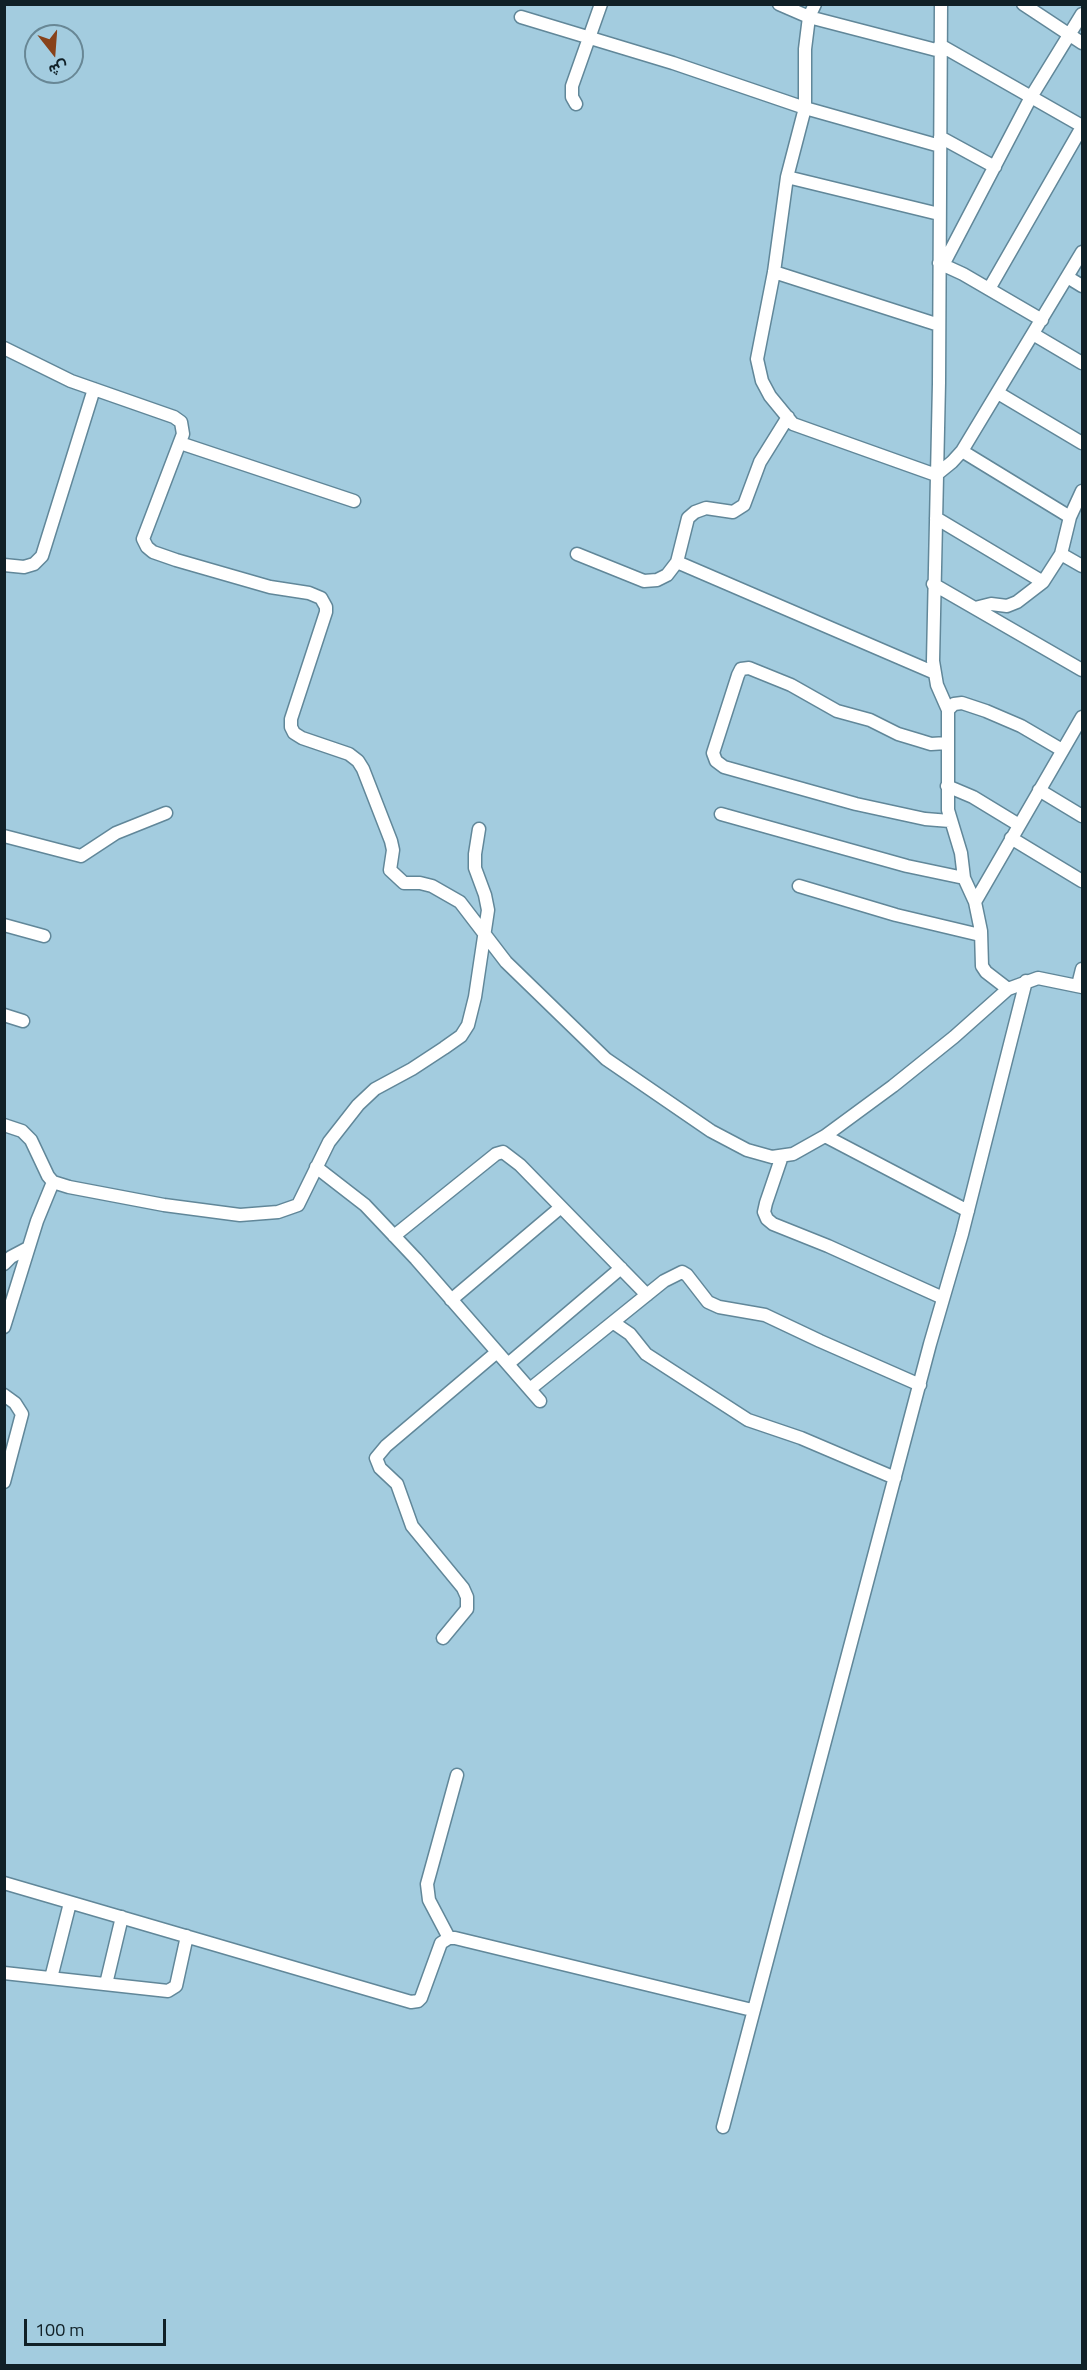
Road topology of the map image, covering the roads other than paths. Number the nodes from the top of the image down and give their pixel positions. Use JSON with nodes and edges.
{"nodes":[{"id":1,"x":601,"y":4,"type":"edge"},
{"id":2,"x":778,"y":4,"type":"edge"},
{"id":3,"x":814,"y":4,"type":"edge"},
{"id":4,"x":941,"y":4,"type":"edge"},
{"id":5,"x":1023,"y":4,"type":"edge"},
{"id":6,"x":1083,"y":14,"type":"edge"},
{"id":7,"x":521,"y":17,"type":"dead end"},
{"id":8,"x":809,"y":17,"type":"junction"},
{"id":9,"x":1071,"y":36,"type":"junction"},
{"id":10,"x":590,"y":39,"type":"junction"},
{"id":11,"x":1083,"y":43,"type":"edge"},
{"id":12,"x":940,"y":48,"type":"junction"},
{"id":13,"x":1031,"y":97,"type":"junction"},
{"id":14,"x":576,"y":104,"type":"dead end"},
{"id":15,"x":806,"y":108,"type":"junction"},
{"id":16,"x":1083,"y":126,"type":"edge"},
{"id":17,"x":940,"y":142,"type":"junction"},
{"id":18,"x":994,"y":167,"type":"junction"},
{"id":19,"x":787,"y":177,"type":"junction"},
{"id":20,"x":939,"y":214,"type":"junction"},
{"id":21,"x":1083,"y":252,"type":"edge"},
{"id":22,"x":941,"y":264,"type":"junction"},
{"id":23,"x":774,"y":273,"type":"junction"},
{"id":24,"x":1069,"y":278,"type":"junction"},
{"id":25,"x":1083,"y":286,"type":"edge"},
{"id":26,"x":989,"y":289,"type":"junction"},
{"id":27,"x":1042,"y":320,"type":"junction"},
{"id":28,"x":939,"y":324,"type":"junction"},
{"id":29,"x":1033,"y":334,"type":"junction"},
{"id":30,"x":4,"y":348,"type":"edge"},
{"id":31,"x":1083,"y":363,"type":"edge"},
{"id":32,"x":94,"y":389,"type":"junction"},
{"id":33,"x":998,"y":393,"type":"junction"},
{"id":34,"x":788,"y":417,"type":"junction"},
{"id":35,"x":180,"y":443,"type":"junction"},
{"id":36,"x":1083,"y":443,"type":"edge"},
{"id":37,"x":962,"y":451,"type":"junction"},
{"id":38,"x":936,"y":475,"type":"junction"},
{"id":39,"x":1083,"y":491,"type":"edge"},
{"id":40,"x":354,"y":501,"type":"dead end"},
{"id":41,"x":936,"y":518,"type":"junction"},
{"id":42,"x":1070,"y":518,"type":"junction"},
{"id":43,"x":577,"y":554,"type":"dead end"},
{"id":44,"x":1061,"y":554,"type":"junction"},
{"id":45,"x":677,"y":562,"type":"junction"},
{"id":46,"x":4,"y":565,"type":"edge"},
{"id":47,"x":1083,"y":566,"type":"edge"},
{"id":48,"x":1043,"y":582,"type":"junction"},
{"id":49,"x":933,"y":584,"type":"junction"},
{"id":50,"x":975,"y":608,"type":"junction"},
{"id":51,"x":1083,"y":670,"type":"edge"},
{"id":52,"x":935,"y":673,"type":"junction"},
{"id":53,"x":948,"y":710,"type":"junction"},
{"id":54,"x":1083,"y":717,"type":"edge"},
{"id":55,"x":1078,"y":732,"type":"edge"},
{"id":56,"x":947,"y":743,"type":"junction"},
{"id":57,"x":1062,"y":750,"type":"junction"},
{"id":58,"x":947,"y":786,"type":"junction"},
{"id":59,"x":1039,"y":790,"type":"junction"},
{"id":60,"x":166,"y":813,"type":"dead end"},
{"id":61,"x":721,"y":814,"type":"dead end"},
{"id":62,"x":1083,"y":816,"type":"edge"},
{"id":63,"x":950,"y":820,"type":"junction"},
{"id":64,"x":1018,"y":825,"type":"junction"},
{"id":65,"x":479,"y":829,"type":"dead end"},
{"id":66,"x":4,"y":836,"type":"edge"},
{"id":67,"x":1011,"y":838,"type":"junction"},
{"id":68,"x":964,"y":878,"type":"junction"},
{"id":69,"x":1083,"y":881,"type":"edge"},
{"id":70,"x":799,"y":886,"type":"dead end"},
{"id":71,"x":975,"y":902,"type":"junction"},
{"id":72,"x":4,"y":925,"type":"edge"},
{"id":73,"x":484,"y":933,"type":"junction"},
{"id":74,"x":981,"y":935,"type":"junction"},
{"id":75,"x":44,"y":936,"type":"dead end"},
{"id":76,"x":1083,"y":969,"type":"edge"},
{"id":77,"x":1026,"y":981,"type":"junction"},
{"id":78,"x":1080,"y":986,"type":"edge"},
{"id":79,"x":1008,"y":989,"type":"junction"},
{"id":80,"x":4,"y":1015,"type":"edge"},
{"id":81,"x":23,"y":1020,"type":"dead end"},
{"id":82,"x":4,"y":1125,"type":"edge"},
{"id":83,"x":825,"y":1136,"type":"junction"},
{"id":84,"x":782,"y":1156,"type":"junction"},
{"id":85,"x":316,"y":1167,"type":"junction"},
{"id":86,"x":53,"y":1182,"type":"junction"},
{"id":87,"x":561,"y":1207,"type":"junction"},
{"id":88,"x":968,"y":1211,"type":"junction"},
{"id":89,"x":394,"y":1236,"type":"junction"},
{"id":90,"x":28,"y":1248,"type":"junction"},
{"id":91,"x":7,"y":1260,"type":"edge"},
{"id":92,"x":621,"y":1268,"type":"junction"},
{"id":93,"x":647,"y":1295,"type":"junction"},
{"id":94,"x":943,"y":1298,"type":"junction"},
{"id":95,"x":451,"y":1300,"type":"junction"},
{"id":96,"x":629,"y":1311,"type":"junction"},
{"id":97,"x":614,"y":1323,"type":"junction"},
{"id":98,"x":4,"y":1328,"type":"edge"},
{"id":99,"x":630,"y":1334,"type":"junction"},
{"id":100,"x":497,"y":1352,"type":"junction"},
{"id":101,"x":507,"y":1364,"type":"junction"},
{"id":102,"x":920,"y":1384,"type":"junction"},
{"id":103,"x":530,"y":1389,"type":"junction"},
{"id":104,"x":4,"y":1395,"type":"edge"},
{"id":105,"x":540,"y":1401,"type":"dead end"},
{"id":106,"x":895,"y":1478,"type":"junction"},
{"id":107,"x":4,"y":1482,"type":"edge"},
{"id":108,"x":442,"y":1638,"type":"dead end"},
{"id":109,"x":457,"y":1775,"type":"dead end"},
{"id":110,"x":5,"y":1885,"type":"edge"},
{"id":111,"x":70,"y":1903,"type":"junction"},
{"id":112,"x":122,"y":1917,"type":"junction"},
{"id":113,"x":187,"y":1936,"type":"junction"},
{"id":114,"x":448,"y":1938,"type":"junction"},
{"id":115,"x":4,"y":1973,"type":"edge"},
{"id":116,"x":51,"y":1978,"type":"junction"},
{"id":117,"x":106,"y":1984,"type":"junction"},
{"id":118,"x":752,"y":2010,"type":"junction"},
{"id":119,"x":723,"y":2127,"type":"dead end"}],
"edges":[{"from":1,"to":10,"type":"street"},
{"from":2,"to":8,"type":"street"},
{"from":3,"to":8,"type":"street"},
{"from":4,"to":12,"type":"street"},
{"from":5,"to":9,"type":"street"},
{"from":6,"to":9,"type":"street"},
{"from":7,"to":10,"type":"street"},
{"from":8,"to":12,"type":"street"},
{"from":8,"to":15,"type":"street"},
{"from":9,"to":11,"type":"street"},
{"from":9,"to":13,"type":"street"},
{"from":10,"to":14,"type":"street"},
{"from":10,"to":15,"type":"street"},
{"from":12,"to":13,"type":"street"},
{"from":12,"to":17,"type":"street"},
{"from":13,"to":16,"type":"street"},
{"from":13,"to":18,"type":"street"},
{"from":15,"to":17,"type":"street"},
{"from":15,"to":19,"type":"street"},
{"from":16,"to":26,"type":"street"},
{"from":17,"to":18,"type":"street"},
{"from":17,"to":20,"type":"street"},
{"from":18,"to":22,"type":"street"},
{"from":19,"to":20,"type":"street"},
{"from":19,"to":23,"type":"street"},
{"from":20,"to":22,"type":"street"},
{"from":21,"to":24,"type":"street"},
{"from":22,"to":26,"type":"street"},
{"from":22,"to":28,"type":"street"},
{"from":23,"to":28,"type":"street"},
{"from":23,"to":34,"type":"street"},
{"from":24,"to":25,"type":"street"},
{"from":24,"to":27,"type":"street"},
{"from":26,"to":27,"type":"street"},
{"from":27,"to":29,"type":"street"},
{"from":28,"to":38,"type":"street"},
{"from":29,"to":31,"type":"street"},
{"from":29,"to":33,"type":"street"},
{"from":30,"to":32,"type":"street"},
{"from":32,"to":35,"type":"street"},
{"from":32,"to":46,"type":"street"},
{"from":33,"to":36,"type":"street"},
{"from":33,"to":37,"type":"street"},
{"from":34,"to":38,"type":"street"},
{"from":34,"to":45,"type":"street"},
{"from":35,"to":40,"type":"street"},
{"from":35,"to":73,"type":"street"},
{"from":37,"to":38,"type":"street"},
{"from":37,"to":42,"type":"street"},
{"from":38,"to":41,"type":"street"},
{"from":39,"to":42,"type":"street"},
{"from":41,"to":48,"type":"street"},
{"from":41,"to":49,"type":"street"},
{"from":42,"to":44,"type":"street"},
{"from":43,"to":45,"type":"street"},
{"from":44,"to":47,"type":"street"},
{"from":44,"to":48,"type":"street"},
{"from":45,"to":52,"type":"street"},
{"from":48,"to":50,"type":"street"},
{"from":49,"to":50,"type":"street"},
{"from":49,"to":52,"type":"street"},
{"from":50,"to":51,"type":"street"},
{"from":52,"to":53,"type":"street"},
{"from":53,"to":56,"type":"street"},
{"from":53,"to":57,"type":"street"},
{"from":54,"to":55,"type":"street"},
{"from":55,"to":57,"type":"street"},
{"from":56,"to":58,"type":"street"},
{"from":56,"to":63,"type":"street"},
{"from":57,"to":59,"type":"street"},
{"from":58,"to":63,"type":"street"},
{"from":58,"to":64,"type":"street"},
{"from":59,"to":62,"type":"street"},
{"from":59,"to":64,"type":"street"},
{"from":60,"to":66,"type":"street"},
{"from":61,"to":68,"type":"street"},
{"from":63,"to":68,"type":"street"},
{"from":64,"to":67,"type":"street"},
{"from":65,"to":73,"type":"street"},
{"from":67,"to":69,"type":"street"},
{"from":67,"to":71,"type":"street"},
{"from":68,"to":71,"type":"street"},
{"from":70,"to":74,"type":"street"},
{"from":71,"to":74,"type":"street"},
{"from":72,"to":75,"type":"street"},
{"from":73,"to":84,"type":"street"},
{"from":73,"to":85,"type":"street"},
{"from":74,"to":79,"type":"street"},
{"from":76,"to":78,"type":"street"},
{"from":77,"to":78,"type":"street"},
{"from":77,"to":79,"type":"street"},
{"from":77,"to":88,"type":"street"},
{"from":79,"to":83,"type":"street"},
{"from":80,"to":81,"type":"street"},
{"from":82,"to":86,"type":"street"},
{"from":83,"to":84,"type":"street"},
{"from":83,"to":88,"type":"street"},
{"from":84,"to":94,"type":"street"},
{"from":85,"to":86,"type":"street"},
{"from":85,"to":89,"type":"street"},
{"from":86,"to":90,"type":"street"},
{"from":87,"to":89,"type":"street"},
{"from":87,"to":92,"type":"street"},
{"from":87,"to":95,"type":"street"},
{"from":88,"to":94,"type":"street"},
{"from":89,"to":95,"type":"street"},
{"from":90,"to":91,"type":"street"},
{"from":90,"to":98,"type":"street"},
{"from":92,"to":93,"type":"street"},
{"from":92,"to":101,"type":"street"},
{"from":93,"to":96,"type":"street"},
{"from":93,"to":102,"type":"street"},
{"from":94,"to":102,"type":"street"},
{"from":95,"to":100,"type":"street"},
{"from":96,"to":97,"type":"street"},
{"from":96,"to":99,"type":"street"},
{"from":97,"to":99,"type":"street"},
{"from":97,"to":103,"type":"street"},
{"from":99,"to":106,"type":"street"},
{"from":100,"to":101,"type":"street"},
{"from":100,"to":108,"type":"street"},
{"from":101,"to":103,"type":"street"},
{"from":102,"to":106,"type":"street"},
{"from":103,"to":105,"type":"street"},
{"from":104,"to":107,"type":"street"},
{"from":106,"to":118,"type":"street"},
{"from":109,"to":114,"type":"street"},
{"from":110,"to":111,"type":"street"},
{"from":111,"to":112,"type":"street"},
{"from":111,"to":116,"type":"street"},
{"from":112,"to":113,"type":"street"},
{"from":112,"to":117,"type":"street"},
{"from":113,"to":114,"type":"street"},
{"from":113,"to":117,"type":"street"},
{"from":114,"to":118,"type":"street"},
{"from":115,"to":116,"type":"street"},
{"from":116,"to":117,"type":"street"},
{"from":118,"to":119,"type":"street"}]}
